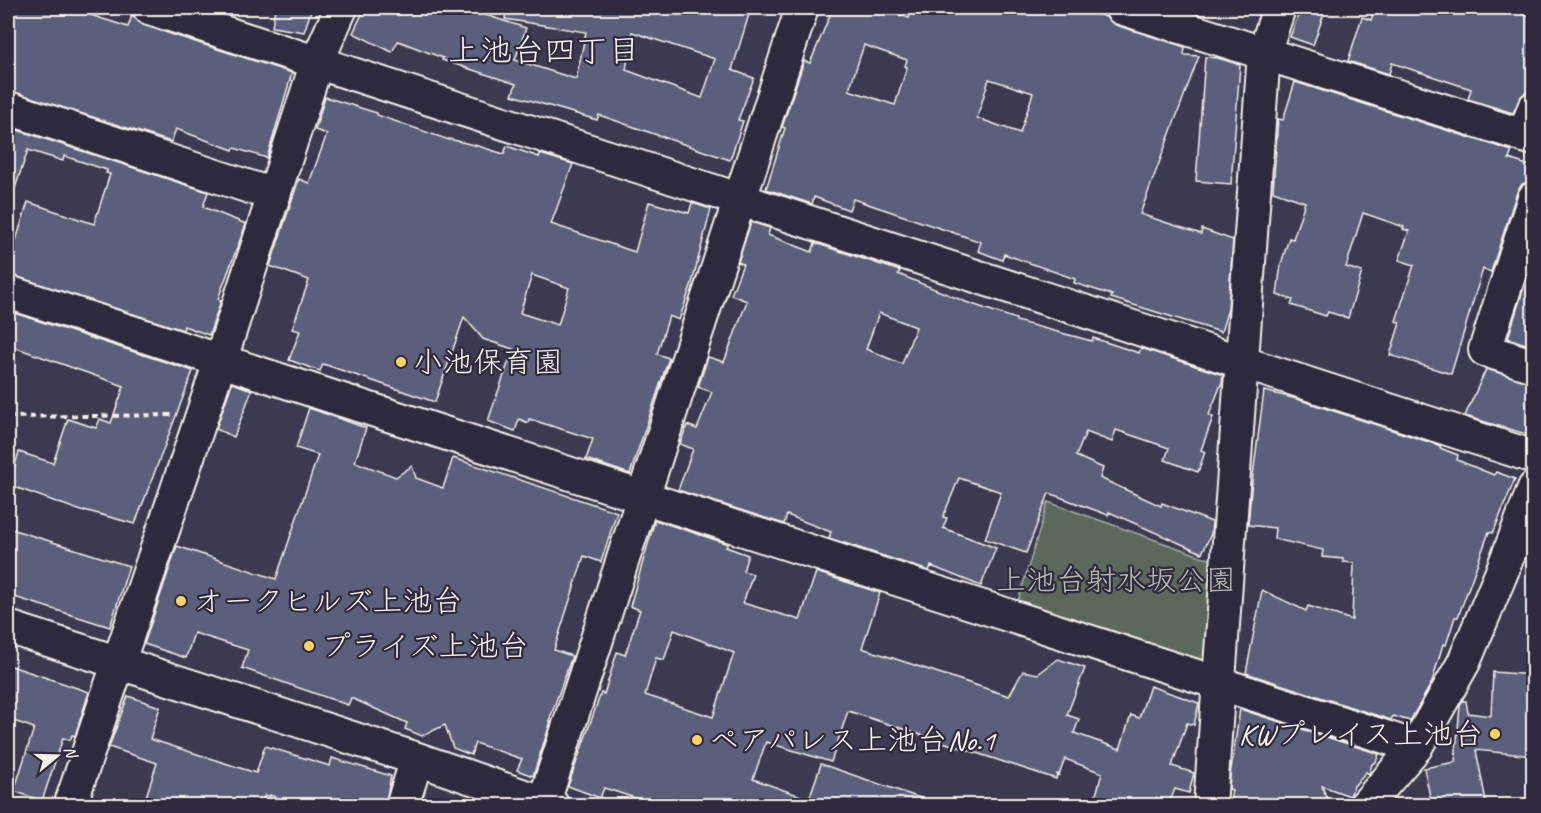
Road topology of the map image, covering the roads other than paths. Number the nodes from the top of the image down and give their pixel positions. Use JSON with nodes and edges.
{"nodes":[{"id":1,"x":149,"y":8,"type":"edge"},
{"id":2,"x":341,"y":8,"type":"edge"},
{"id":3,"x":802,"y":8,"type":"edge"},
{"id":4,"x":1121,"y":8,"type":"edge"},
{"id":5,"x":1279,"y":8,"type":"edge"},
{"id":6,"x":181,"y":13,"type":"edge"},
{"id":7,"x":1264,"y":53,"type":"junction"},
{"id":8,"x":317,"y":62,"type":"junction"},
{"id":9,"x":8,"y":108,"type":"edge"},
{"id":10,"x":1530,"y":127,"type":"edge"},
{"id":11,"x":274,"y":195,"type":"junction"},
{"id":12,"x":1533,"y":198,"type":"edge"},
{"id":13,"x":738,"y":199,"type":"junction"},
{"id":14,"x":8,"y":292,"type":"edge"},
{"id":15,"x":220,"y":362,"type":"junction"},
{"id":16,"x":1242,"y":362,"type":"junction"},
{"id":17,"x":1533,"y":366,"type":"edge"},
{"id":18,"x":1533,"y":457,"type":"edge"},
{"id":19,"x":1533,"y":488,"type":"edge"},
{"id":20,"x":643,"y":498,"type":"junction"},
{"id":21,"x":8,"y":627,"type":"edge"},
{"id":22,"x":118,"y":662,"type":"junction"},
{"id":23,"x":1219,"y":684,"type":"junction"},
{"id":24,"x":1416,"y":747,"type":"junction"},
{"id":25,"x":417,"y":759,"type":"junction"},
{"id":26,"x":549,"y":804,"type":"edge"},
{"id":27,"x":70,"y":806,"type":"edge"},
{"id":28,"x":402,"y":806,"type":"edge"},
{"id":29,"x":1210,"y":806,"type":"edge"},
{"id":30,"x":1365,"y":806,"type":"edge"}],
"edges":[{"from":1,"to":6,"type":"street"},
{"from":2,"to":8,"type":"street"},
{"from":3,"to":13,"type":"street"},
{"from":4,"to":7,"type":"street"},
{"from":5,"to":7,"type":"street"},
{"from":6,"to":8,"type":"street"},
{"from":7,"to":10,"type":"street"},
{"from":7,"to":16,"type":"street"},
{"from":8,"to":11,"type":"street"},
{"from":8,"to":13,"type":"street"},
{"from":9,"to":11,"type":"street"},
{"from":11,"to":15,"type":"street"},
{"from":12,"to":17,"type":"street"},
{"from":13,"to":16,"type":"street"},
{"from":13,"to":20,"type":"street"},
{"from":14,"to":15,"type":"street"},
{"from":15,"to":20,"type":"street"},
{"from":15,"to":22,"type":"street"},
{"from":16,"to":18,"type":"street"},
{"from":16,"to":23,"type":"street"},
{"from":19,"to":24,"type":"street"},
{"from":20,"to":23,"type":"street"},
{"from":20,"to":26,"type":"street"},
{"from":21,"to":22,"type":"street"},
{"from":22,"to":25,"type":"street"},
{"from":22,"to":27,"type":"street"},
{"from":23,"to":24,"type":"street"},
{"from":23,"to":29,"type":"street"},
{"from":24,"to":30,"type":"street"},
{"from":25,"to":26,"type":"street"},
{"from":25,"to":28,"type":"street"}]}
